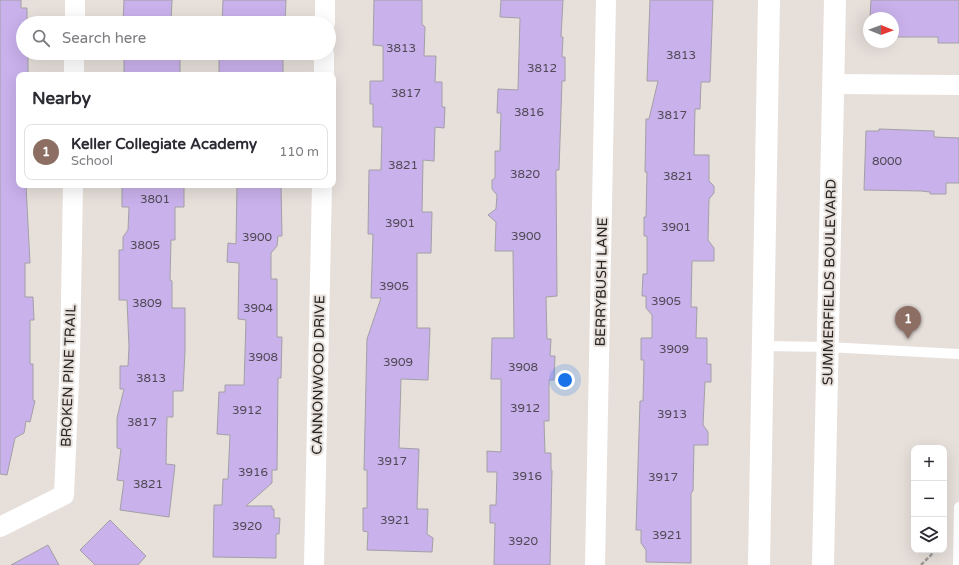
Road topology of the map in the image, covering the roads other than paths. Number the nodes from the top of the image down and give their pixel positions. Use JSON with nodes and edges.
{"nodes":[{"id":1,"x":75,"y":0,"type":"edge"},
{"id":2,"x":325,"y":0,"type":"edge"},
{"id":3,"x":606,"y":0,"type":"edge"},
{"id":4,"x":769,"y":0,"type":"edge"},
{"id":5,"x":835,"y":0,"type":"edge"},
{"id":6,"x":75,"y":16,"type":"edge"},
{"id":7,"x":325,"y":16,"type":"edge"},
{"id":8,"x":74,"y":60,"type":"edge"},
{"id":9,"x":324,"y":60,"type":"edge"},
{"id":10,"x":74,"y":72,"type":"edge"},
{"id":11,"x":324,"y":72,"type":"edge"},
{"id":12,"x":833,"y":84,"type":"junction"},
{"id":13,"x":959,"y":84,"type":"edge"},
{"id":14,"x":73,"y":188,"type":"edge"},
{"id":15,"x":322,"y":188,"type":"edge"},
{"id":16,"x":763,"y":346,"type":"junction"},
{"id":17,"x":827,"y":347,"type":"junction"},
{"id":18,"x":959,"y":354,"type":"edge"},
{"id":19,"x":959,"y":507,"type":"edge"},
{"id":20,"x":0,"y":527,"type":"edge"},
{"id":21,"x":314,"y":565,"type":"edge"},
{"id":22,"x":595,"y":565,"type":"edge"},
{"id":23,"x":758,"y":565,"type":"edge"},
{"id":24,"x":823,"y":565,"type":"edge"},
{"id":25,"x":958,"y":565,"type":"edge"}],
"edges":[{"from":1,"to":6,"type":"street"},
{"from":2,"to":7,"type":"street"},
{"from":3,"to":22,"type":"street","name":"BERRYBUSH LANE"},
{"from":4,"to":16,"type":"street"},
{"from":5,"to":12,"type":"street","name":"SUMMERFIELDS BOULEVARD"},
{"from":8,"to":10,"type":"street"},
{"from":9,"to":11,"type":"street"},
{"from":12,"to":13,"type":"street"},
{"from":12,"to":17,"type":"street","name":"SUMMERFIELDS BOULEVARD"},
{"from":14,"to":20,"type":"street","name":"BROKEN PINE TRAIL"},
{"from":15,"to":21,"type":"street","name":"CANNONWOOD DRIVE"},
{"from":16,"to":17,"type":"lane"},
{"from":16,"to":23,"type":"street"},
{"from":17,"to":18,"type":"lane"},
{"from":17,"to":24,"type":"street","name":"SUMMERFIELDS BOULEVARD"},
{"from":19,"to":25,"type":"lane"}]}
